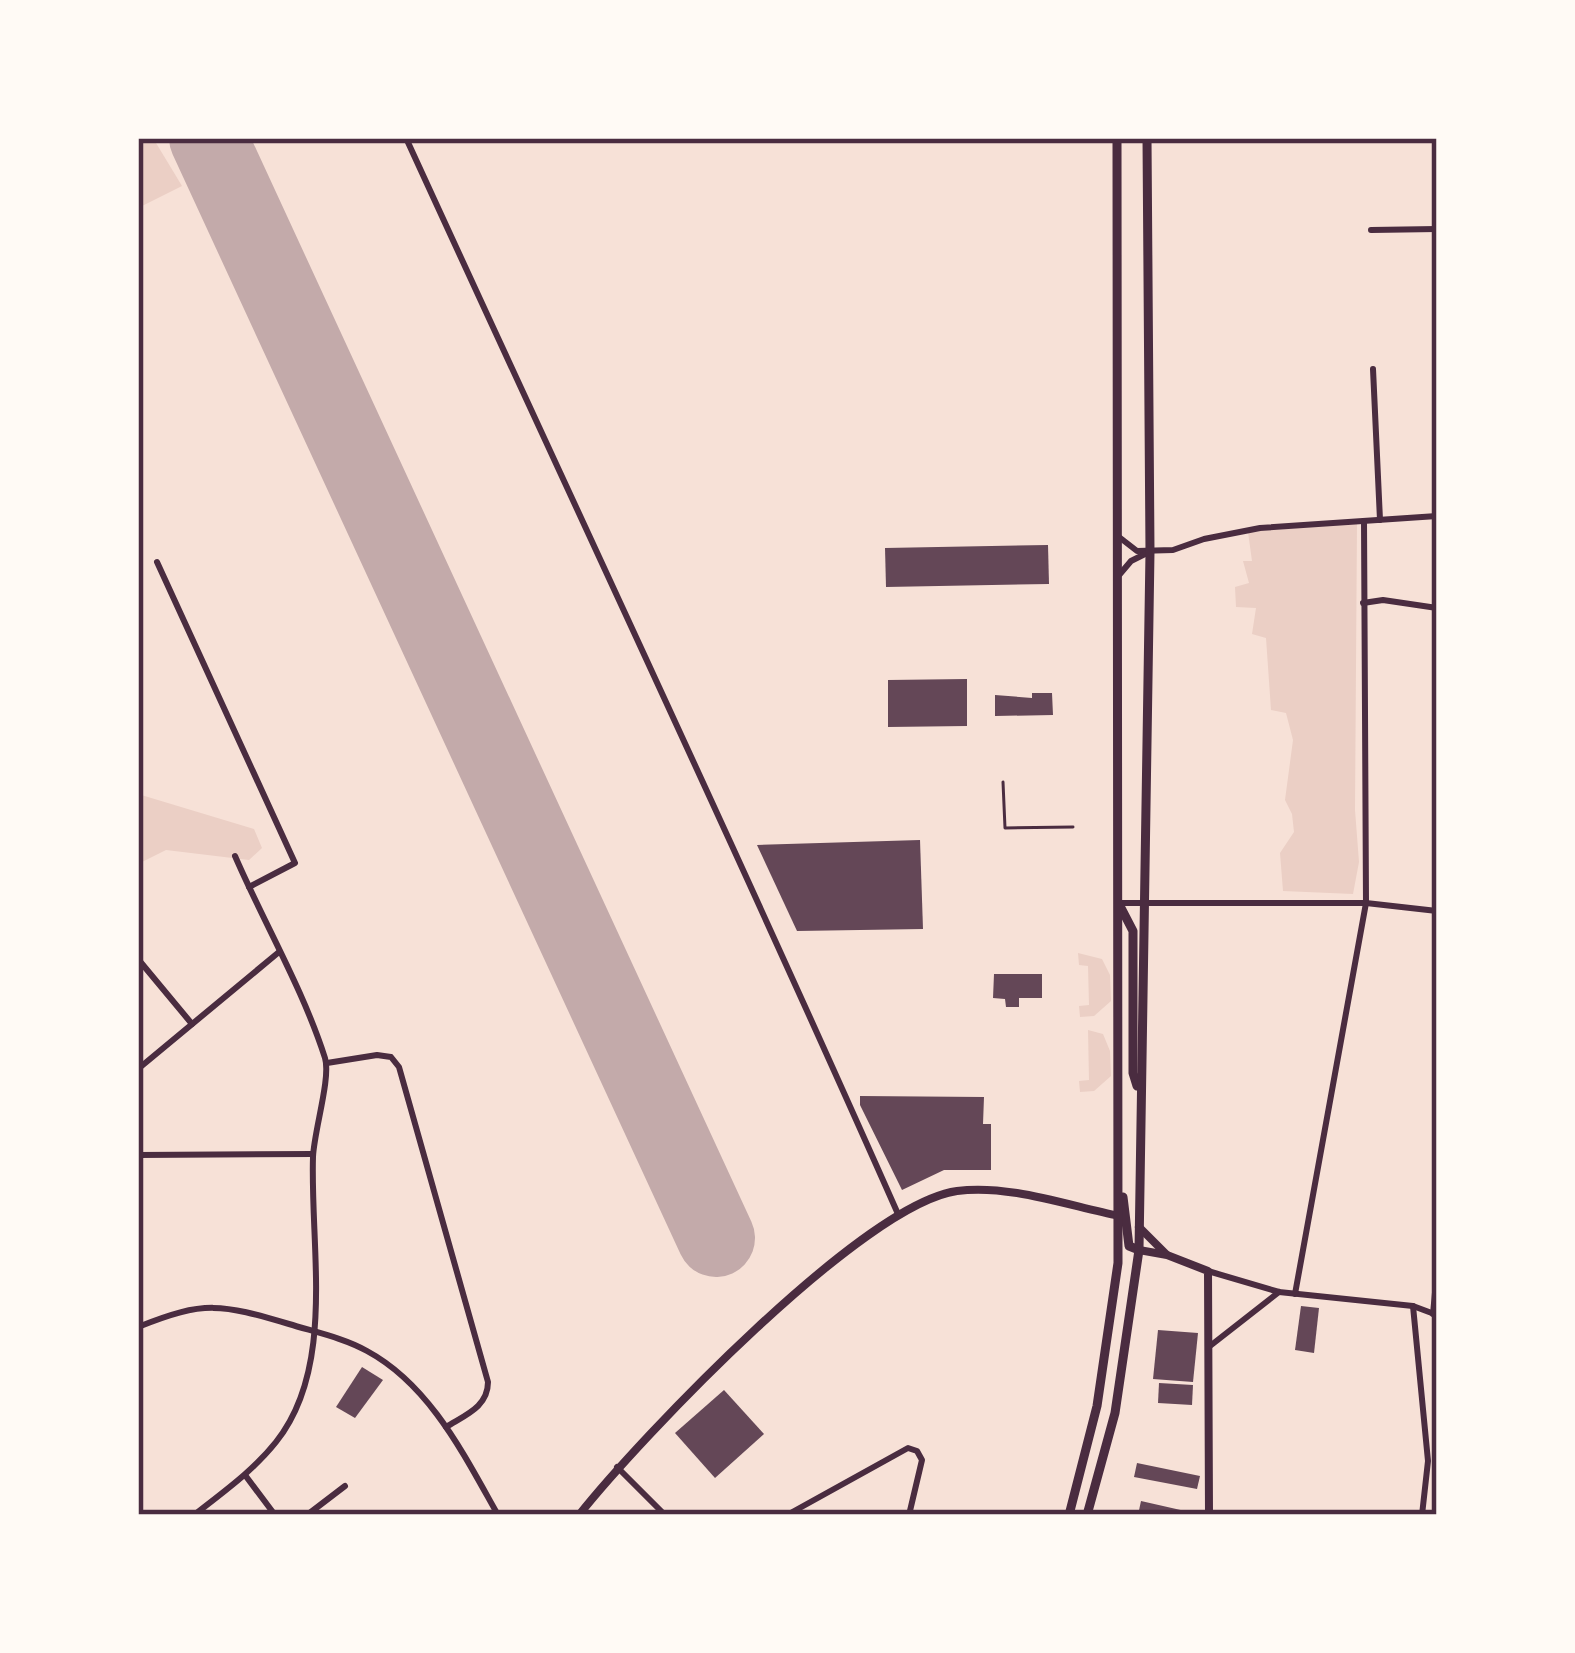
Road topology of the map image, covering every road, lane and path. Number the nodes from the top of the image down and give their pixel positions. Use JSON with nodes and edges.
{"nodes":[{"id":1,"x":406,"y":138,"type":"edge"},
{"id":2,"x":1117,"y":138,"type":"edge"},
{"id":3,"x":1147,"y":138,"type":"edge"},
{"id":4,"x":1371,"y":230,"type":"dead end"},
{"id":5,"x":1437,"y":230,"type":"edge"},
{"id":6,"x":1373,"y":369,"type":"dead end"},
{"id":7,"x":1437,"y":516,"type":"edge"},
{"id":8,"x":1381,"y":520,"type":"junction"},
{"id":9,"x":1364,"y":521,"type":"junction"},
{"id":10,"x":1117,"y":535,"type":"junction"},
{"id":11,"x":1150,"y":552,"type":"junction"},
{"id":12,"x":157,"y":562,"type":"dead end"},
{"id":13,"x":1117,"y":578,"type":"junction"},
{"id":14,"x":1362,"y":603,"type":"junction"},
{"id":15,"x":1437,"y":608,"type":"edge"},
{"id":16,"x":1003,"y":782,"type":"dead end"},
{"id":17,"x":1073,"y":827,"type":"dead end"},
{"id":18,"x":236,"y":856,"type":"dead end"},
{"id":19,"x":248,"y":887,"type":"junction"},
{"id":20,"x":1143,"y":902,"type":"junction"},
{"id":21,"x":1118,"y":903,"type":"junction"},
{"id":22,"x":1366,"y":903,"type":"junction"},
{"id":23,"x":1437,"y":911,"type":"edge"},
{"id":24,"x":279,"y":952,"type":"junction"},
{"id":25,"x":138,"y":959,"type":"edge"},
{"id":26,"x":192,"y":1024,"type":"junction"},
{"id":27,"x":327,"y":1063,"type":"junction"},
{"id":28,"x":138,"y":1069,"type":"edge"},
{"id":29,"x":1141,"y":1091,"type":"junction"},
{"id":30,"x":313,"y":1154,"type":"junction"},
{"id":31,"x":138,"y":1156,"type":"edge"},
{"id":32,"x":1119,"y":1187,"type":"junction"},
{"id":33,"x":898,"y":1214,"type":"junction"},
{"id":34,"x":1119,"y":1216,"type":"junction"},
{"id":35,"x":1139,"y":1227,"type":"junction"},
{"id":36,"x":1139,"y":1250,"type":"junction"},
{"id":37,"x":1168,"y":1255,"type":"junction"},
{"id":38,"x":1208,"y":1271,"type":"junction"},
{"id":39,"x":1437,"y":1271,"type":"edge"},
{"id":40,"x":1279,"y":1292,"type":"junction"},
{"id":41,"x":1295,"y":1294,"type":"junction"},
{"id":42,"x":1413,"y":1306,"type":"junction"},
{"id":43,"x":1435,"y":1314,"type":"edge"},
{"id":44,"x":138,"y":1327,"type":"edge"},
{"id":45,"x":316,"y":1332,"type":"junction"},
{"id":46,"x":1210,"y":1346,"type":"junction"},
{"id":47,"x":446,"y":1426,"type":"junction"},
{"id":48,"x":617,"y":1467,"type":"junction"},
{"id":49,"x":245,"y":1475,"type":"junction"},
{"id":50,"x":345,"y":1486,"type":"dead end"},
{"id":51,"x":491,"y":1503,"type":"junction"},
{"id":52,"x":194,"y":1515,"type":"edge"},
{"id":53,"x":275,"y":1515,"type":"edge"},
{"id":54,"x":307,"y":1515,"type":"edge"},
{"id":55,"x":481,"y":1515,"type":"edge"},
{"id":56,"x":498,"y":1515,"type":"edge"},
{"id":57,"x":579,"y":1515,"type":"edge"},
{"id":58,"x":664,"y":1515,"type":"edge"},
{"id":59,"x":788,"y":1515,"type":"edge"},
{"id":60,"x":908,"y":1515,"type":"edge"},
{"id":61,"x":1069,"y":1515,"type":"edge"},
{"id":62,"x":1087,"y":1515,"type":"edge"},
{"id":63,"x":1209,"y":1515,"type":"edge"},
{"id":64,"x":1422,"y":1515,"type":"edge"}],
"edges":[{"from":1,"to":33,"type":"street"},
{"from":2,"to":10,"type":"highway"},
{"from":3,"to":11,"type":"highway"},
{"from":4,"to":5,"type":"street"},
{"from":6,"to":8,"type":"street"},
{"from":7,"to":8,"type":"street"},
{"from":8,"to":9,"type":"street"},
{"from":9,"to":11,"type":"street"},
{"from":9,"to":14,"type":"street"},
{"from":10,"to":11,"type":"street"},
{"from":10,"to":13,"type":"highway"},
{"from":11,"to":13,"type":"street"},
{"from":11,"to":20,"type":"highway"},
{"from":12,"to":19,"type":"street"},
{"from":13,"to":21,"type":"highway"},
{"from":14,"to":15,"type":"street"},
{"from":14,"to":22,"type":"street"},
{"from":16,"to":17,"type":"lane"},
{"from":18,"to":19,"type":"street"},
{"from":19,"to":24,"type":"street"},
{"from":20,"to":21,"type":"street"},
{"from":20,"to":22,"type":"street"},
{"from":20,"to":29,"type":"highway"},
{"from":21,"to":29,"type":"highway"},
{"from":21,"to":32,"type":"highway"},
{"from":22,"to":23,"type":"street"},
{"from":22,"to":41,"type":"street"},
{"from":24,"to":26,"type":"street"},
{"from":24,"to":27,"type":"street"},
{"from":25,"to":26,"type":"street"},
{"from":26,"to":28,"type":"street"},
{"from":27,"to":30,"type":"street"},
{"from":27,"to":47,"type":"street"},
{"from":29,"to":35,"type":"highway"},
{"from":30,"to":31,"type":"street"},
{"from":30,"to":45,"type":"street"},
{"from":32,"to":34,"type":"highway"},
{"from":32,"to":36,"type":"highway"},
{"from":33,"to":34,"type":"street"},
{"from":33,"to":48,"type":"street"},
{"from":34,"to":61,"type":"highway"},
{"from":35,"to":36,"type":"highway"},
{"from":35,"to":37,"type":"street"},
{"from":36,"to":37,"type":"street"},
{"from":36,"to":62,"type":"highway"},
{"from":37,"to":38,"type":"street"},
{"from":38,"to":40,"type":"street"},
{"from":38,"to":46,"type":"street"},
{"from":39,"to":43,"type":"street"},
{"from":40,"to":41,"type":"street"},
{"from":40,"to":46,"type":"street"},
{"from":41,"to":42,"type":"street"},
{"from":42,"to":43,"type":"street"},
{"from":42,"to":64,"type":"street"},
{"from":44,"to":45,"type":"street"},
{"from":45,"to":47,"type":"street"},
{"from":45,"to":49,"type":"street"},
{"from":46,"to":63,"type":"street"},
{"from":47,"to":51,"type":"street"},
{"from":48,"to":57,"type":"street"},
{"from":48,"to":58,"type":"street"},
{"from":49,"to":52,"type":"street"},
{"from":49,"to":53,"type":"street"},
{"from":50,"to":54,"type":"street"},
{"from":51,"to":55,"type":"street"},
{"from":51,"to":56,"type":"street"},
{"from":59,"to":60,"type":"street"}]}
